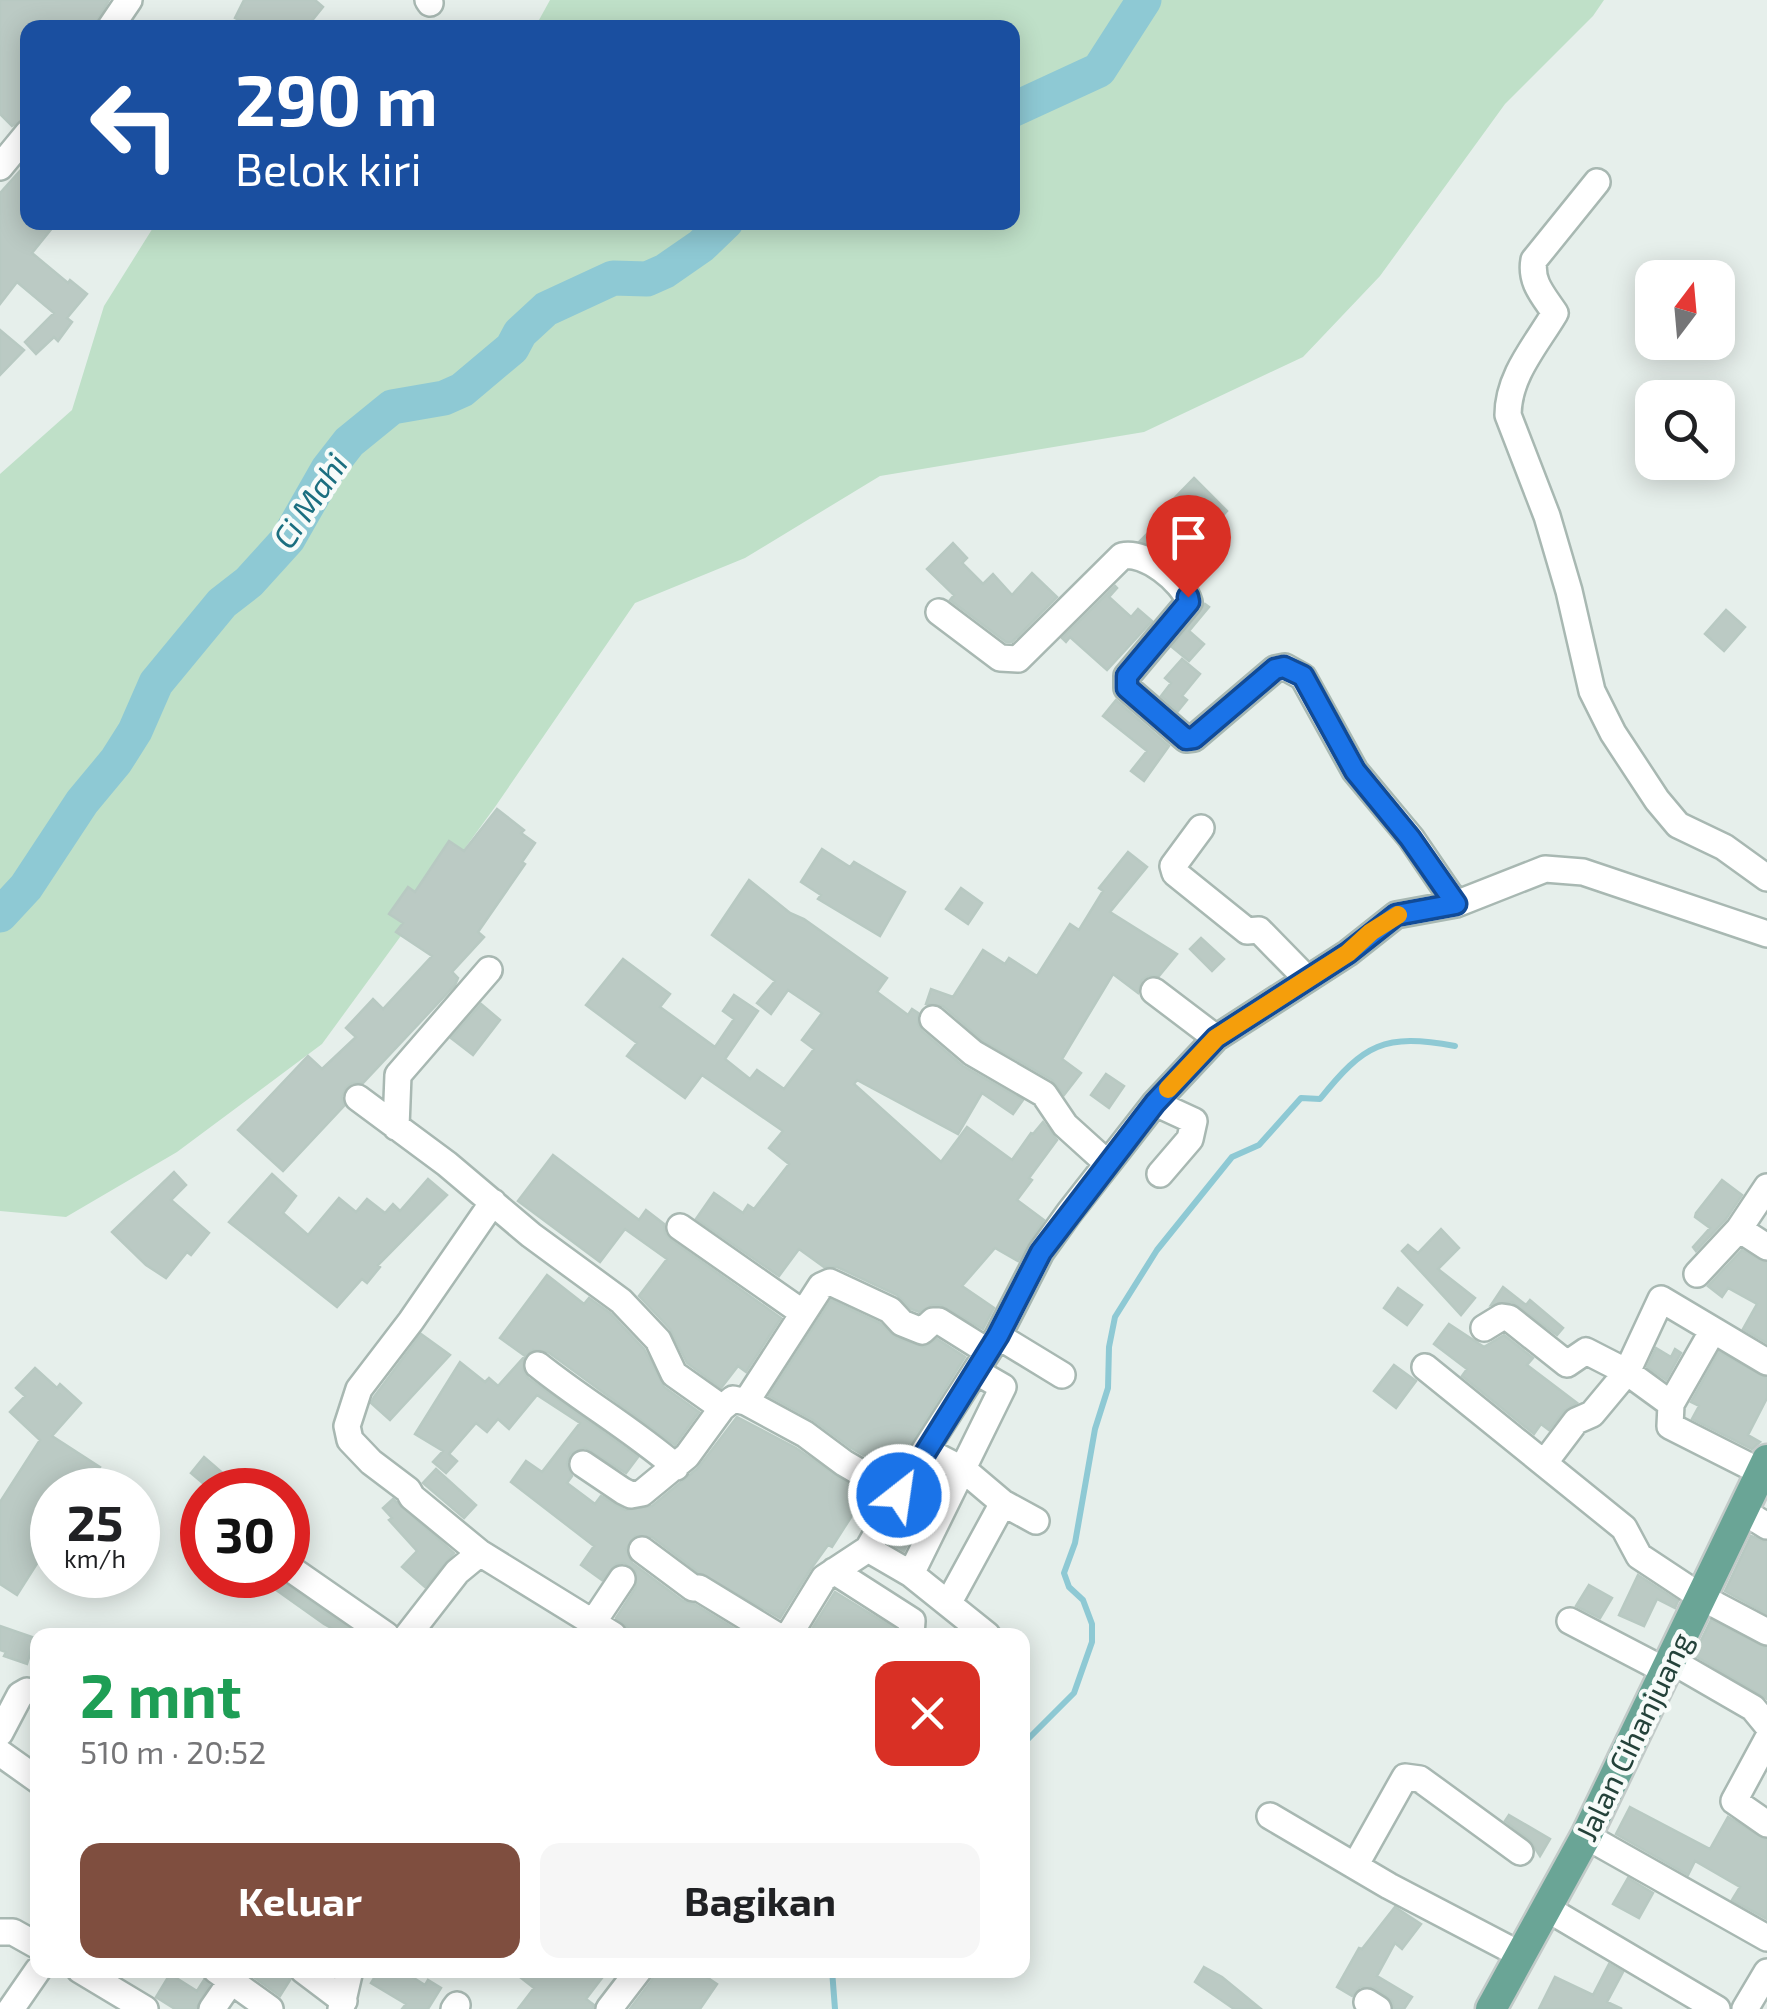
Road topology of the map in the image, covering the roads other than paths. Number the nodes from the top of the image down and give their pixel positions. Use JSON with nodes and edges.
{"nodes":[{"id":1,"x":1597,"y":182,"type":"dead end"},
{"id":2,"x":940,"y":612,"type":"dead end"},
{"id":3,"x":1201,"y":828,"type":"dead end"},
{"id":4,"x":1767,"y":878,"type":"edge"},
{"id":5,"x":1456,"y":904,"type":"junction"},
{"id":6,"x":1767,"y":934,"type":"edge"},
{"id":7,"x":490,"y":970,"type":"dead end"},
{"id":8,"x":1307,"y":979,"type":"junction"},
{"id":9,"x":1154,"y":992,"type":"dead end"},
{"id":10,"x":932,"y":1019,"type":"dead end"},
{"id":11,"x":1216,"y":1038,"type":"junction"},
{"id":12,"x":358,"y":1098,"type":"dead end"},
{"id":13,"x":1155,"y":1103,"type":"junction"},
{"id":14,"x":396,"y":1126,"type":"junction"},
{"id":15,"x":1107,"y":1163,"type":"junction"},
{"id":16,"x":1160,"y":1174,"type":"dead end"},
{"id":17,"x":1767,"y":1188,"type":"edge"},
{"id":18,"x":492,"y":1202,"type":"junction"},
{"id":19,"x":680,"y":1228,"type":"dead end"},
{"id":20,"x":1738,"y":1229,"type":"junction"},
{"id":21,"x":1767,"y":1247,"type":"edge"},
{"id":22,"x":1697,"y":1274,"type":"dead end"},
{"id":23,"x":803,"y":1313,"type":"junction"},
{"id":24,"x":1484,"y":1328,"type":"dead end"},
{"id":25,"x":1712,"y":1332,"type":"junction"},
{"id":26,"x":987,"y":1353,"type":"junction"},
{"id":27,"x":1767,"y":1362,"type":"edge"},
{"id":28,"x":538,"y":1365,"type":"dead end"},
{"id":29,"x":1425,"y":1367,"type":"dead end"},
{"id":30,"x":1627,"y":1372,"type":"junction"},
{"id":31,"x":1062,"y":1375,"type":"dead end"},
{"id":32,"x":1671,"y":1404,"type":"junction"},
{"id":33,"x":734,"y":1405,"type":"junction"},
{"id":34,"x":925,"y":1450,"type":"junction"},
{"id":35,"x":1545,"y":1462,"type":"junction"},
{"id":36,"x":583,"y":1464,"type":"dead end"},
{"id":37,"x":1764,"y":1466,"type":"edge"},
{"id":38,"x":676,"y":1468,"type":"junction"},
{"id":39,"x":964,"y":1470,"type":"junction"},
{"id":40,"x":899,"y":1495,"type":"junction"},
{"id":41,"x":1003,"y":1504,"type":"junction"},
{"id":42,"x":1754,"y":1518,"type":"edge"},
{"id":43,"x":1036,"y":1522,"type":"dead end"},
{"id":44,"x":868,"y":1549,"type":"junction"},
{"id":45,"x":642,"y":1550,"type":"dead end"},
{"id":46,"x":480,"y":1553,"type":"junction"},
{"id":47,"x":834,"y":1571,"type":"junction"},
{"id":48,"x":911,"y":1574,"type":"junction"},
{"id":49,"x":622,"y":1579,"type":"dead end"},
{"id":50,"x":310,"y":1582,"type":"edge"},
{"id":51,"x":1701,"y":1597,"type":"junction"},
{"id":52,"x":949,"y":1602,"type":"junction"},
{"id":53,"x":1570,"y":1620,"type":"dead end"},
{"id":54,"x":376,"y":1628,"type":"edge"},
{"id":55,"x":413,"y":1628,"type":"edge"},
{"id":56,"x":603,"y":1628,"type":"edge"},
{"id":57,"x":765,"y":1628,"type":"edge"},
{"id":58,"x":794,"y":1628,"type":"edge"},
{"id":59,"x":912,"y":1628,"type":"edge"},
{"id":60,"x":979,"y":1628,"type":"edge"},
{"id":61,"x":1767,"y":1632,"type":"edge"},
{"id":62,"x":1667,"y":1665,"type":"junction"},
{"id":63,"x":0,"y":1680,"type":"edge"},
{"id":64,"x":30,"y":1690,"type":"edge"},
{"id":65,"x":30,"y":1692,"type":"edge"},
{"id":66,"x":1766,"y":1724,"type":"edge"},
{"id":67,"x":0,"y":1732,"type":"edge"},
{"id":68,"x":0,"y":1753,"type":"edge"},
{"id":69,"x":30,"y":1774,"type":"edge"},
{"id":70,"x":1270,"y":1816,"type":"dead end"},
{"id":71,"x":1767,"y":1824,"type":"edge"},
{"id":72,"x":1586,"y":1836,"type":"junction"},
{"id":73,"x":1520,"y":1852,"type":"dead end"},
{"id":74,"x":1355,"y":1866,"type":"junction"},
{"id":75,"x":1546,"y":1908,"type":"junction"},
{"id":76,"x":0,"y":1932,"type":"edge"},
{"id":77,"x":1765,"y":1932,"type":"edge"},
{"id":78,"x":30,"y":1942,"type":"edge"},
{"id":79,"x":1519,"y":1954,"type":"junction"},
{"id":80,"x":1767,"y":1972,"type":"edge"},
{"id":81,"x":32,"y":1978,"type":"edge"},
{"id":82,"x":98,"y":1978,"type":"edge"},
{"id":83,"x":223,"y":1978,"type":"edge"},
{"id":84,"x":228,"y":1978,"type":"edge"},
{"id":85,"x":312,"y":1978,"type":"edge"},
{"id":86,"x":348,"y":1978,"type":"edge"},
{"id":87,"x":631,"y":1978,"type":"edge"},
{"id":88,"x":342,"y":2005,"type":"edge"},
{"id":89,"x":1705,"y":2006,"type":"edge"},
{"id":90,"x":11,"y":2009,"type":"edge"},
{"id":91,"x":145,"y":2009,"type":"edge"},
{"id":92,"x":212,"y":2009,"type":"edge"},
{"id":93,"x":270,"y":2009,"type":"edge"},
{"id":94,"x":609,"y":2009,"type":"edge"},
{"id":95,"x":1491,"y":2009,"type":"edge"},
{"id":96,"x":1745,"y":2009,"type":"edge"}],
"edges":[{"from":1,"to":4,"type":"street"},
{"from":2,"to":5,"type":"street"},
{"from":3,"to":8,"type":"street"},
{"from":5,"to":6,"type":"street"},
{"from":5,"to":8,"type":"street"},
{"from":7,"to":14,"type":"street"},
{"from":8,"to":11,"type":"street"},
{"from":9,"to":11,"type":"street"},
{"from":10,"to":15,"type":"street"},
{"from":11,"to":13,"type":"street"},
{"from":12,"to":14,"type":"street"},
{"from":13,"to":15,"type":"street"},
{"from":13,"to":16,"type":"street"},
{"from":14,"to":18,"type":"street"},
{"from":15,"to":26,"type":"street"},
{"from":17,"to":20,"type":"street"},
{"from":18,"to":33,"type":"street"},
{"from":18,"to":46,"type":"street"},
{"from":19,"to":23,"type":"street"},
{"from":20,"to":21,"type":"street"},
{"from":20,"to":22,"type":"street"},
{"from":23,"to":26,"type":"street"},
{"from":23,"to":33,"type":"street"},
{"from":24,"to":30,"type":"street"},
{"from":25,"to":27,"type":"street"},
{"from":25,"to":30,"type":"street"},
{"from":25,"to":32,"type":"street"},
{"from":26,"to":31,"type":"street"},
{"from":26,"to":34,"type":"street"},
{"from":26,"to":39,"type":"street"},
{"from":28,"to":38,"type":"street"},
{"from":29,"to":35,"type":"street"},
{"from":30,"to":32,"type":"street"},
{"from":30,"to":35,"type":"street"},
{"from":32,"to":37,"type":"street"},
{"from":33,"to":38,"type":"street"},
{"from":33,"to":40,"type":"street"},
{"from":34,"to":39,"type":"street"},
{"from":34,"to":40,"type":"street"},
{"from":35,"to":51,"type":"street"},
{"from":36,"to":38,"type":"street"},
{"from":37,"to":42,"type":"main road","name":"Jalan Cihanjuang"},
{"from":39,"to":41,"type":"street"},
{"from":39,"to":48,"type":"street"},
{"from":40,"to":44,"type":"street"},
{"from":41,"to":43,"type":"street"},
{"from":41,"to":52,"type":"street"},
{"from":42,"to":51,"type":"main road","name":"Jalan Cihanjuang"},
{"from":44,"to":47,"type":"street"},
{"from":44,"to":48,"type":"street"},
{"from":45,"to":57,"type":"street"},
{"from":46,"to":55,"type":"street"},
{"from":46,"to":56,"type":"street"},
{"from":47,"to":58,"type":"street"},
{"from":47,"to":59,"type":"street"},
{"from":48,"to":52,"type":"street"},
{"from":49,"to":56,"type":"street"},
{"from":50,"to":54,"type":"street"},
{"from":51,"to":61,"type":"street"},
{"from":51,"to":62,"type":"main road","name":"Jalan Cihanjuang"},
{"from":52,"to":60,"type":"street"},
{"from":53,"to":62,"type":"street"},
{"from":62,"to":66,"type":"street"},
{"from":62,"to":72,"type":"main road","name":"Jalan Cihanjuang"},
{"from":63,"to":64,"type":"street"},
{"from":65,"to":67,"type":"street"},
{"from":66,"to":71,"type":"street"},
{"from":68,"to":69,"type":"street"},
{"from":70,"to":74,"type":"street"},
{"from":72,"to":75,"type":"main road","name":"Jalan Cihanjuang"},
{"from":72,"to":77,"type":"street"},
{"from":73,"to":74,"type":"street"},
{"from":74,"to":79,"type":"street"},
{"from":75,"to":79,"type":"main road","name":"Jalan Cihanjuang"},
{"from":75,"to":89,"type":"street"},
{"from":76,"to":78,"type":"street"},
{"from":79,"to":95,"type":"main road","name":"Jalan Cihanjuang"},
{"from":80,"to":96,"type":"street"},
{"from":81,"to":90,"type":"street"},
{"from":82,"to":91,"type":"street"},
{"from":83,"to":92,"type":"street"},
{"from":84,"to":93,"type":"street"},
{"from":85,"to":88,"type":"street"},
{"from":86,"to":88,"type":"street"},
{"from":87,"to":94,"type":"street"}]}
